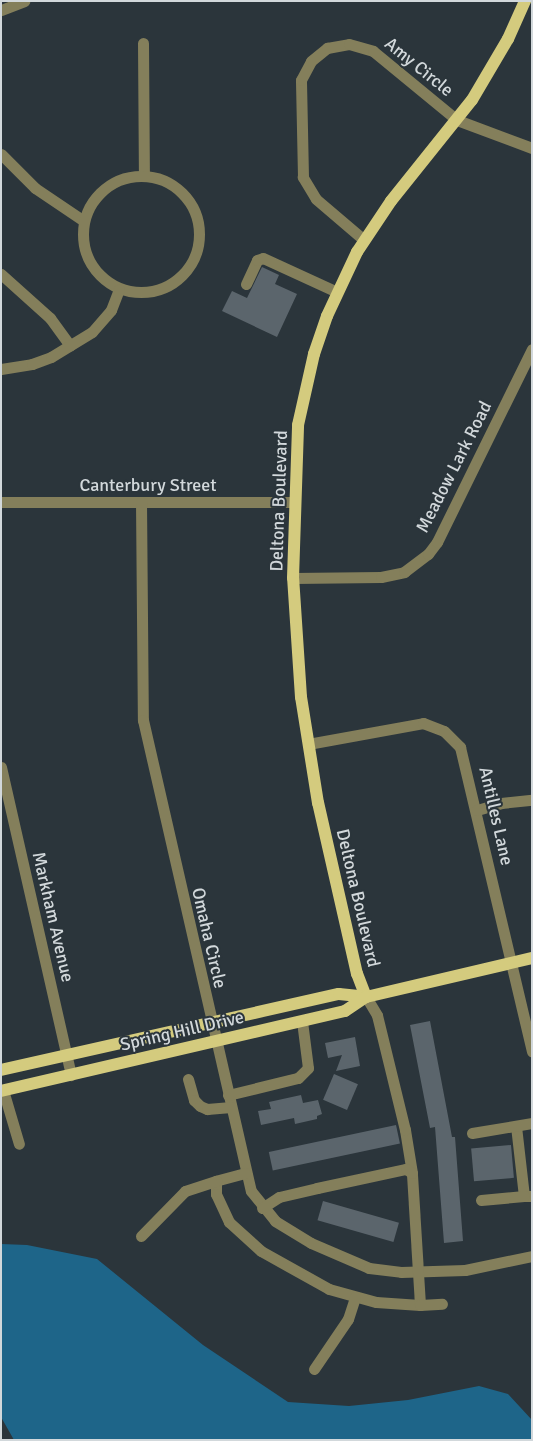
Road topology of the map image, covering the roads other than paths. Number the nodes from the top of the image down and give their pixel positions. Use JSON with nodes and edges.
{"nodes":[{"id":1,"x":24,"y":1,"type":"edge"},
{"id":2,"x":525,"y":1,"type":"edge"},
{"id":3,"x":1,"y":10,"type":"edge"},
{"id":4,"x":143,"y":44,"type":"dead end"},
{"id":5,"x":457,"y":120,"type":"junction"},
{"id":6,"x":532,"y":148,"type":"edge"},
{"id":7,"x":1,"y":154,"type":"edge"},
{"id":8,"x":144,"y":176,"type":"junction"},
{"id":9,"x":84,"y":221,"type":"junction"},
{"id":10,"x":364,"y":240,"type":"junction"},
{"id":11,"x":1,"y":274,"type":"edge"},
{"id":12,"x":246,"y":284,"type":"dead end"},
{"id":13,"x":119,"y":289,"type":"junction"},
{"id":14,"x":337,"y":292,"type":"junction"},
{"id":15,"x":70,"y":346,"type":"junction"},
{"id":16,"x":532,"y":349,"type":"edge"},
{"id":17,"x":1,"y":369,"type":"edge"},
{"id":18,"x":1,"y":502,"type":"edge"},
{"id":19,"x":141,"y":502,"type":"junction"},
{"id":20,"x":294,"y":502,"type":"junction"},
{"id":21,"x":293,"y":578,"type":"junction"},
{"id":22,"x":308,"y":744,"type":"junction"},
{"id":23,"x":1,"y":767,"type":"edge"},
{"id":24,"x":532,"y":800,"type":"edge"},
{"id":25,"x":477,"y":810,"type":"junction"},
{"id":26,"x":532,"y":958,"type":"edge"},
{"id":27,"x":512,"y":964,"type":"junction"},
{"id":28,"x":366,"y":997,"type":"junction"},
{"id":29,"x":302,"y":1021,"type":"junction"},
{"id":30,"x":210,"y":1023,"type":"junction"},
{"id":31,"x":216,"y":1042,"type":"junction"},
{"id":32,"x":532,"y":1052,"type":"edge"},
{"id":33,"x":66,"y":1055,"type":"junction"},
{"id":34,"x":1,"y":1070,"type":"edge"},
{"id":35,"x":71,"y":1075,"type":"junction"},
{"id":36,"x":188,"y":1079,"type":"dead end"},
{"id":37,"x":2,"y":1091,"type":"edge"},
{"id":38,"x":228,"y":1095,"type":"junction"},
{"id":39,"x":231,"y":1107,"type":"junction"},
{"id":40,"x":532,"y":1123,"type":"edge"},
{"id":41,"x":516,"y":1126,"type":"junction"},
{"id":42,"x":472,"y":1133,"type":"dead end"},
{"id":43,"x":19,"y":1144,"type":"dead end"},
{"id":44,"x":245,"y":1173,"type":"junction"},
{"id":45,"x":412,"y":1173,"type":"junction"},
{"id":46,"x":216,"y":1181,"type":"junction"},
{"id":47,"x":528,"y":1196,"type":"edge"},
{"id":48,"x":481,"y":1200,"type":"dead end"},
{"id":49,"x":262,"y":1208,"type":"junction"},
{"id":50,"x":141,"y":1236,"type":"dead end"},
{"id":51,"x":532,"y":1256,"type":"edge"},
{"id":52,"x":419,"y":1272,"type":"junction"},
{"id":53,"x":355,"y":1297,"type":"junction"},
{"id":54,"x":442,"y":1304,"type":"dead end"},
{"id":55,"x":420,"y":1305,"type":"junction"},
{"id":56,"x":314,"y":1369,"type":"dead end"}],
"edges":[{"from":1,"to":3,"type":"street"},
{"from":2,"to":5,"type":"main road","name":"Deltona Boulevard"},
{"from":4,"to":8,"type":"street"},
{"from":5,"to":6,"type":"street","name":"Amy Circle"},
{"from":5,"to":10,"type":"main road","name":"Deltona Boulevard"},
{"from":5,"to":10,"type":"street","name":"Amy Circle"},
{"from":7,"to":9,"type":"street"},
{"from":8,"to":9,"type":"street"},
{"from":8,"to":13,"type":"street"},
{"from":9,"to":13,"type":"street"},
{"from":10,"to":14,"type":"main road","name":"Deltona Boulevard"},
{"from":11,"to":15,"type":"street"},
{"from":12,"to":14,"type":"street"},
{"from":13,"to":15,"type":"street"},
{"from":14,"to":20,"type":"main road","name":"Deltona Boulevard"},
{"from":15,"to":17,"type":"street"},
{"from":16,"to":21,"type":"street","name":"Meadow Lark Road"},
{"from":18,"to":19,"type":"street","name":"Canterbury Street"},
{"from":19,"to":20,"type":"street","name":"Canterbury Street"},
{"from":19,"to":30,"type":"street","name":"Omaha Circle"},
{"from":20,"to":21,"type":"main road","name":"Deltona Boulevard"},
{"from":21,"to":22,"type":"main road","name":"Deltona Boulevard"},
{"from":22,"to":25,"type":"street","name":"Antilles Lane"},
{"from":22,"to":28,"type":"main road","name":"Deltona Boulevard"},
{"from":23,"to":33,"type":"street","name":"Markham Avenue"},
{"from":24,"to":25,"type":"street"},
{"from":25,"to":27,"type":"street","name":"Antilles Lane"},
{"from":26,"to":27,"type":"main road","name":"Spring Hill Drive"},
{"from":27,"to":28,"type":"main road","name":"Spring Hill Drive"},
{"from":27,"to":32,"type":"street","name":"Antilles Lane"},
{"from":28,"to":29,"type":"main road","name":"Spring Hill Drive"},
{"from":28,"to":30,"type":"main road","name":"Spring Hill Drive"},
{"from":28,"to":45,"type":"street"},
{"from":29,"to":31,"type":"main road","name":"Spring Hill Drive"},
{"from":29,"to":38,"type":"street"},
{"from":30,"to":31,"type":"street","name":"Omaha Circle"},
{"from":30,"to":33,"type":"main road","name":"Spring Hill Drive"},
{"from":31,"to":35,"type":"main road","name":"Spring Hill Drive"},
{"from":31,"to":38,"type":"street","name":"Omaha Circle"},
{"from":33,"to":34,"type":"main road","name":"Spring Hill Drive"},
{"from":33,"to":35,"type":"street","name":"Markham Avenue"},
{"from":35,"to":37,"type":"main road","name":"Spring Hill Drive"},
{"from":36,"to":39,"type":"street"},
{"from":37,"to":43,"type":"street"},
{"from":38,"to":39,"type":"street","name":"Omaha Circle"},
{"from":39,"to":44,"type":"street","name":"Omaha Circle"},
{"from":40,"to":41,"type":"street"},
{"from":41,"to":42,"type":"street"},
{"from":41,"to":47,"type":"street"},
{"from":44,"to":46,"type":"street"},
{"from":44,"to":49,"type":"street","name":"Omaha Circle"},
{"from":45,"to":49,"type":"street"},
{"from":45,"to":52,"type":"street"},
{"from":46,"to":50,"type":"street"},
{"from":46,"to":53,"type":"street"},
{"from":47,"to":48,"type":"street"},
{"from":49,"to":52,"type":"street","name":"Omaha Circle"},
{"from":51,"to":52,"type":"street","name":"Omaha Circle"},
{"from":52,"to":55,"type":"street"},
{"from":53,"to":55,"type":"street"},
{"from":53,"to":56,"type":"street"},
{"from":54,"to":55,"type":"street"}]}
